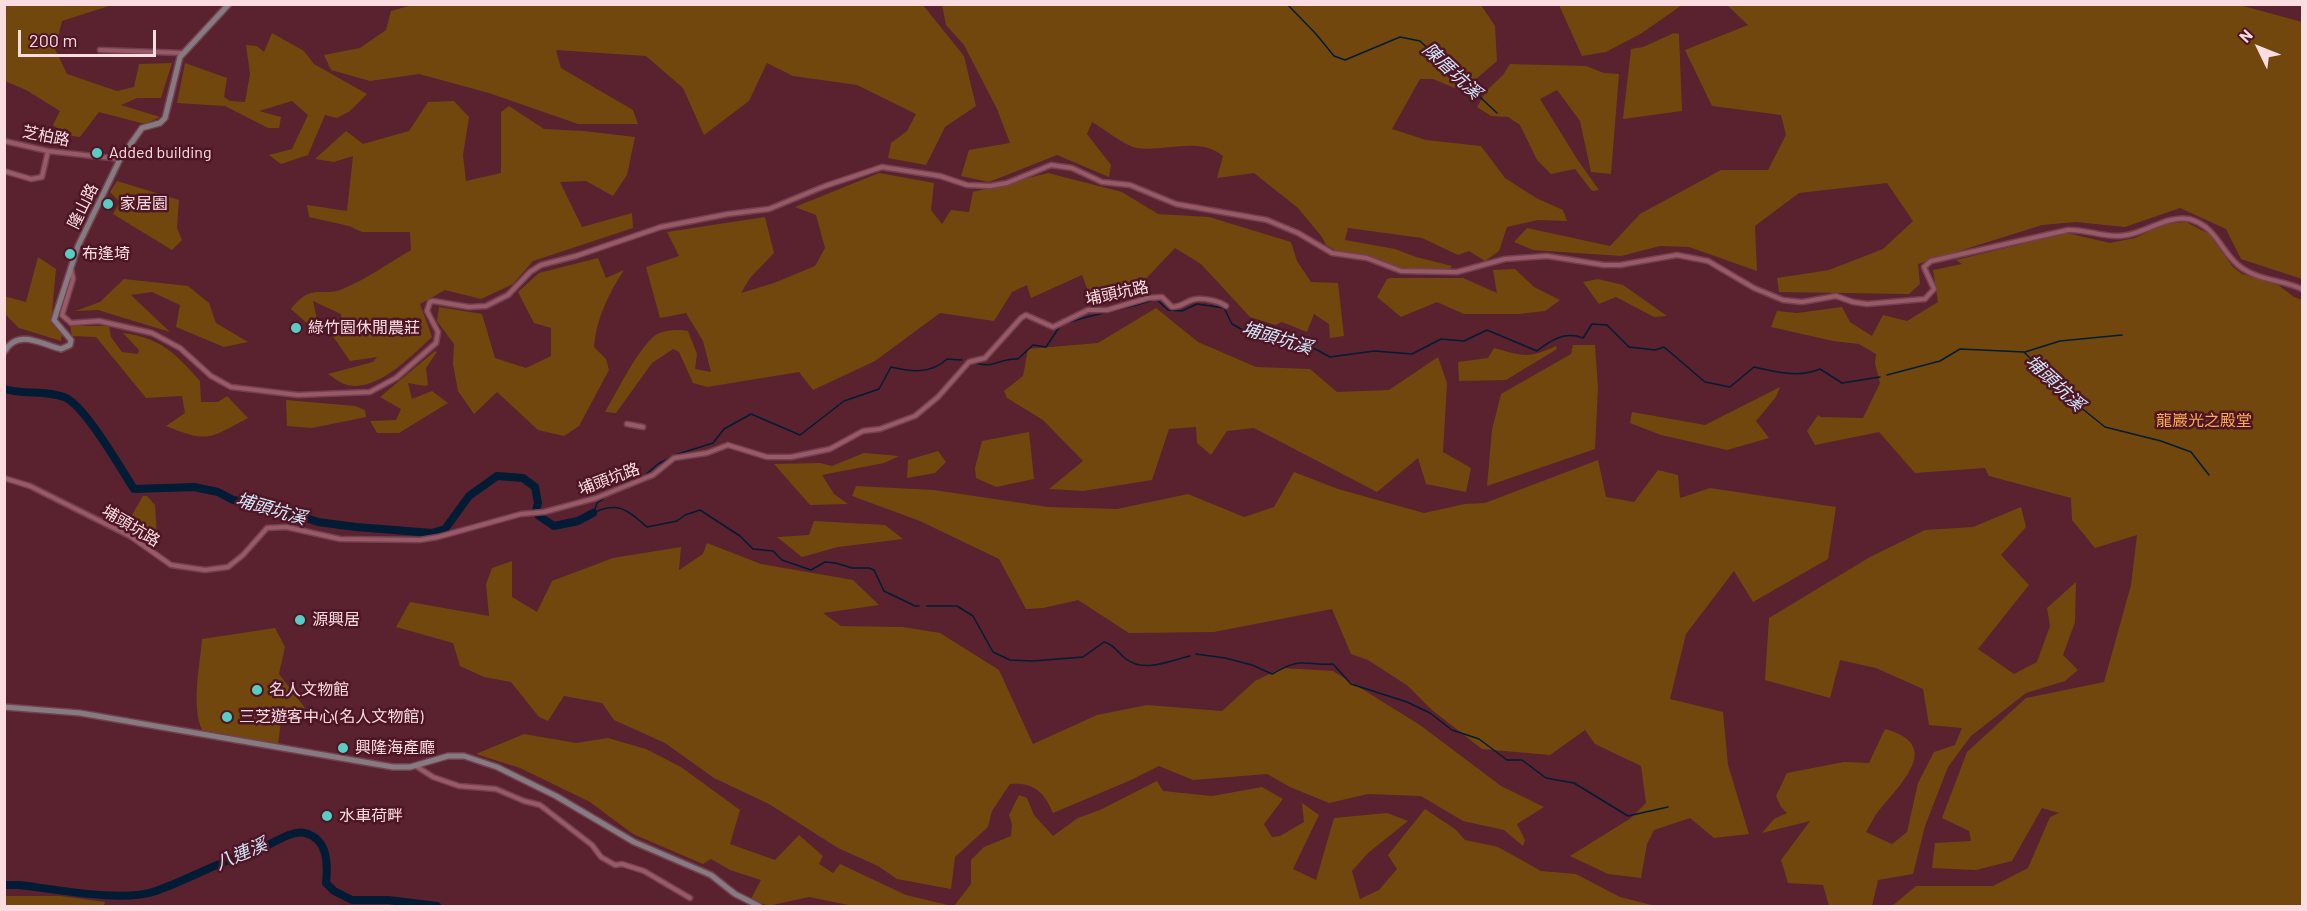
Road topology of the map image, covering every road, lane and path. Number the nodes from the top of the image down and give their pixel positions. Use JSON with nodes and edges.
{"nodes":[{"id":1,"x":229,"y":4,"type":"edge"},
{"id":2,"x":100,"y":50,"type":"dead end"},
{"id":3,"x":183,"y":53,"type":"junction"},
{"id":4,"x":4,"y":141,"type":"edge"},
{"id":5,"x":48,"y":151,"type":"junction"},
{"id":6,"x":120,"y":159,"type":"junction"},
{"id":7,"x":4,"y":171,"type":"edge"},
{"id":8,"x":71,"y":268,"type":"junction"},
{"id":9,"x":2302,"y":289,"type":"edge"},
{"id":10,"x":1226,"y":306,"type":"dead end"},
{"id":11,"x":4,"y":352,"type":"edge"},
{"id":12,"x":627,"y":424,"type":"dead end"},
{"id":13,"x":643,"y":427,"type":"dead end"},
{"id":14,"x":4,"y":478,"type":"edge"},
{"id":15,"x":4,"y":707,"type":"edge"},
{"id":16,"x":415,"y":765,"type":"junction"},
{"id":17,"x":690,"y":898,"type":"dead end"},
{"id":18,"x":759,"y":906,"type":"edge"}],
"edges":[{"from":1,"to":3,"type":"street","name":"隆山路"},
{"from":2,"to":3,"type":"street"},
{"from":3,"to":6,"type":"street","name":"隆山路"},
{"from":4,"to":5,"type":"street","name":"芝柏路"},
{"from":5,"to":6,"type":"street","name":"芝柏路"},
{"from":5,"to":7,"type":"street"},
{"from":6,"to":8,"type":"street","name":"隆山路"},
{"from":8,"to":9,"type":"street"},
{"from":8,"to":11,"type":"street","name":"隆山路"},
{"from":10,"to":14,"type":"street","name":"埔頭坑路"},
{"from":12,"to":13,"type":"street"},
{"from":15,"to":16,"type":"street"},
{"from":16,"to":17,"type":"street"},
{"from":16,"to":18,"type":"street"}]}
